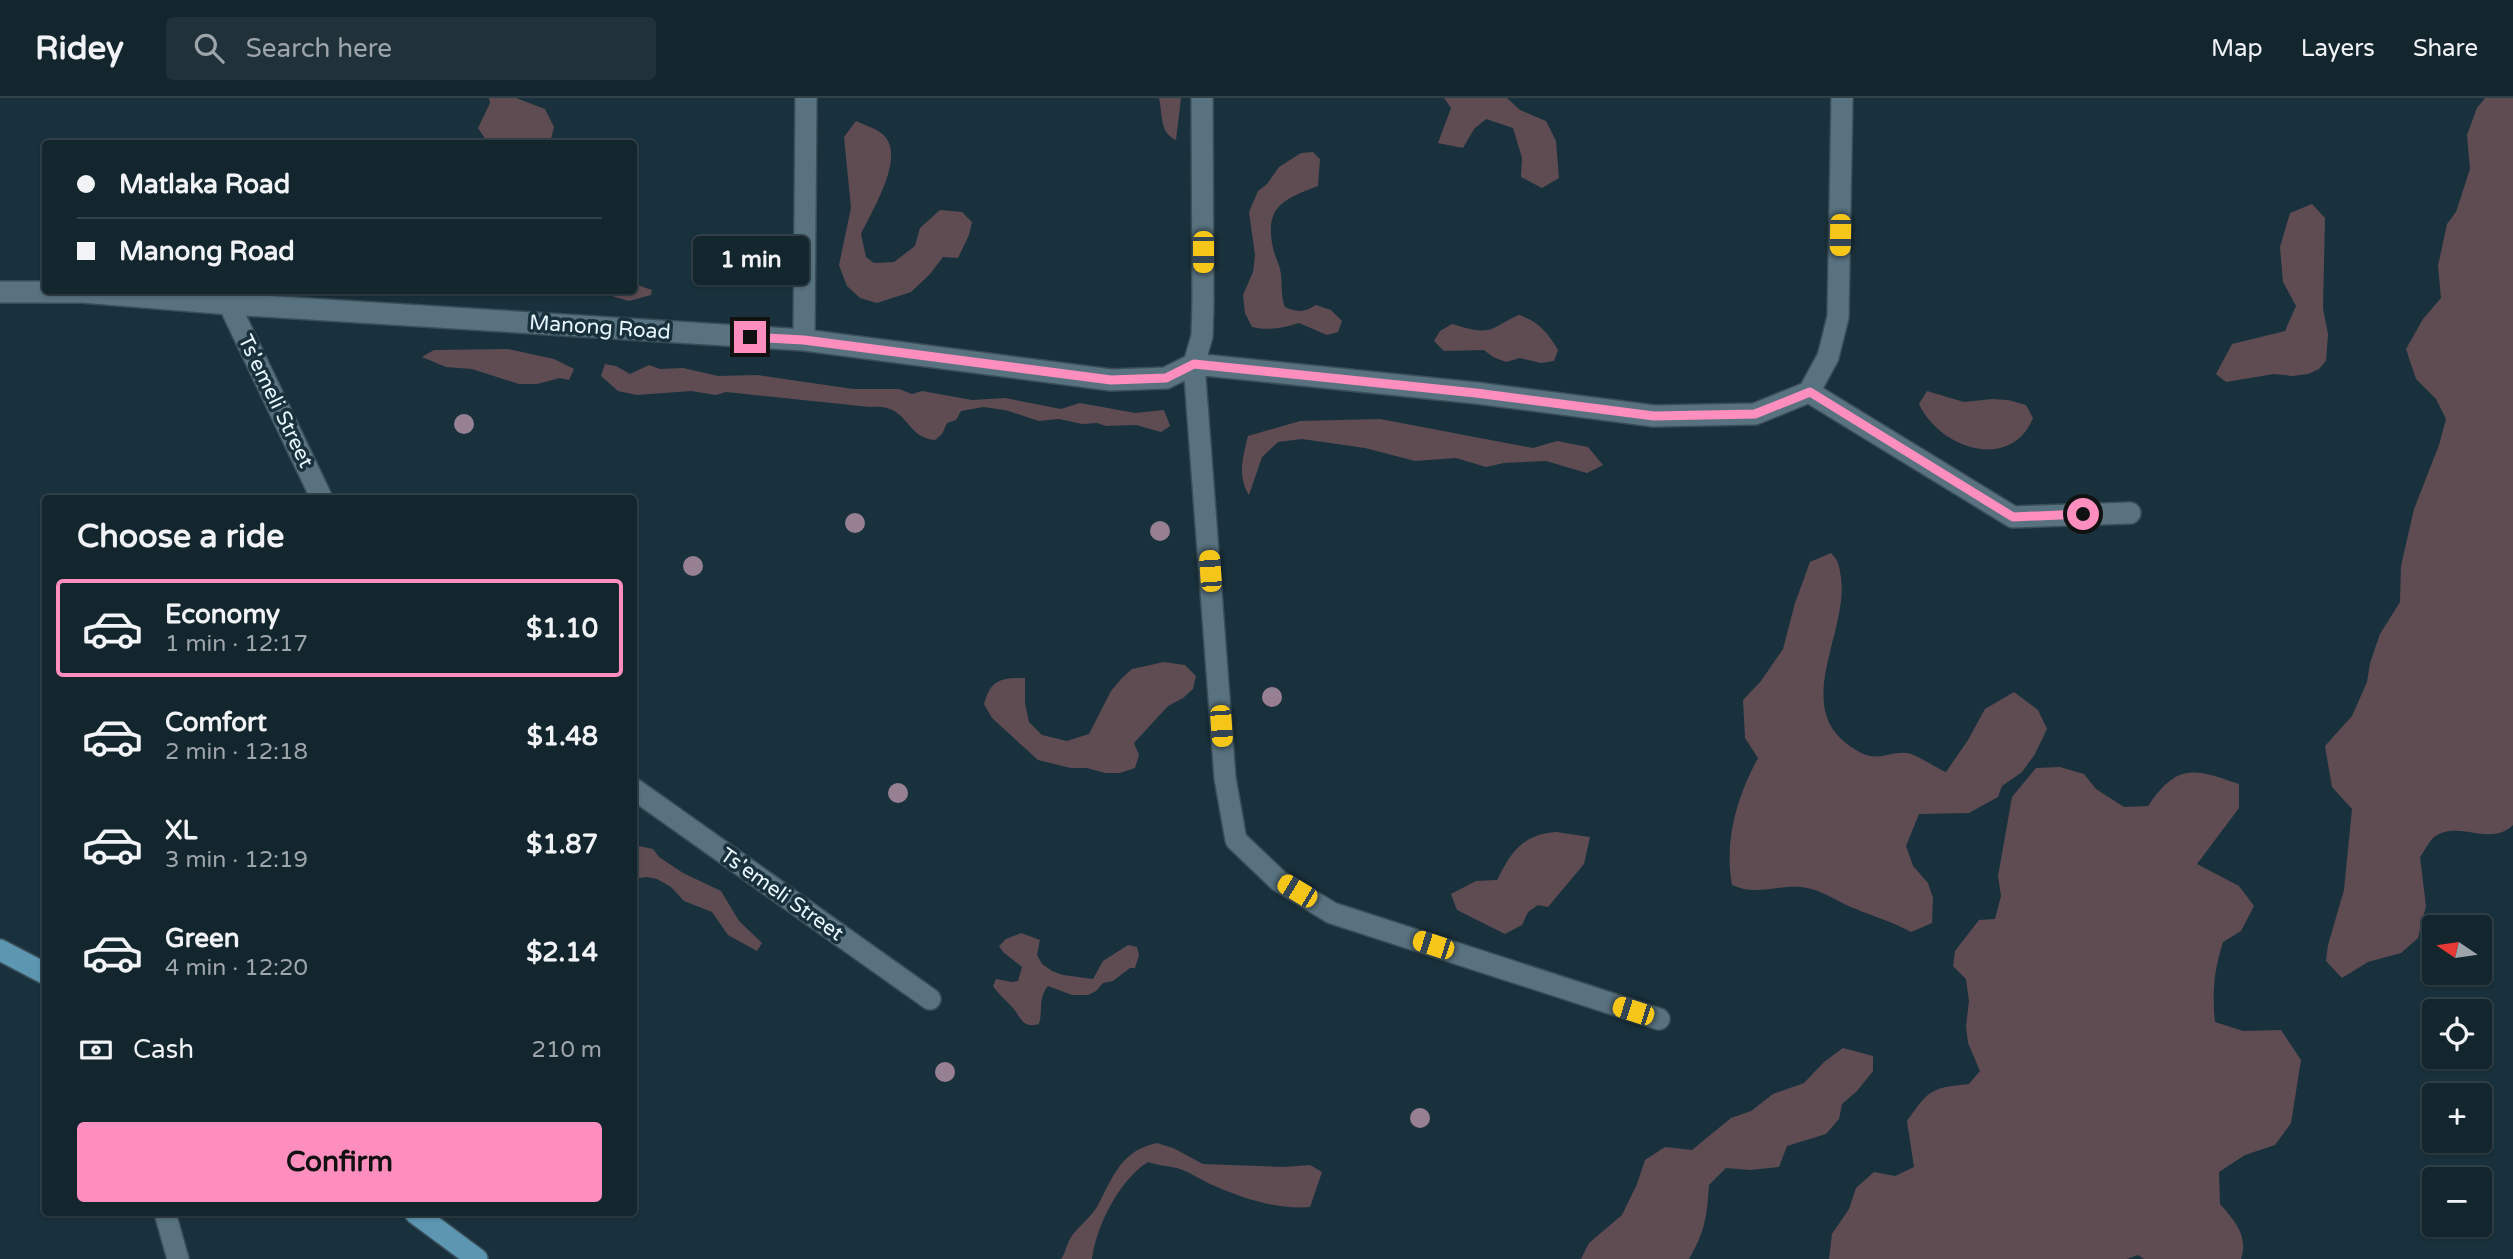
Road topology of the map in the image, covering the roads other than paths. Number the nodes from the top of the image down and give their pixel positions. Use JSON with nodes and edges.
{"nodes":[{"id":1,"x":806,"y":98,"type":"edge"},
{"id":2,"x":1202,"y":98,"type":"edge"},
{"id":3,"x":1842,"y":98,"type":"edge"},
{"id":4,"x":0,"y":292,"type":"edge"},
{"id":5,"x":42,"y":292,"type":"edge"},
{"id":6,"x":106,"y":294,"type":"edge"},
{"id":7,"x":229,"y":304,"type":"junction"},
{"id":8,"x":804,"y":340,"type":"junction"},
{"id":9,"x":1194,"y":364,"type":"junction"},
{"id":10,"x":1810,"y":392,"type":"junction"},
{"id":11,"x":320,"y":495,"type":"edge"},
{"id":12,"x":2130,"y":513,"type":"dead end"},
{"id":13,"x":637,"y":791,"type":"edge"},
{"id":14,"x":0,"y":950,"type":"edge"},
{"id":15,"x":42,"y":972,"type":"edge"},
{"id":16,"x":930,"y":999,"type":"dead end"},
{"id":17,"x":1659,"y":1019,"type":"dead end"},
{"id":18,"x":166,"y":1216,"type":"edge"},
{"id":19,"x":419,"y":1216,"type":"edge"},
{"id":20,"x":178,"y":1259,"type":"edge"},
{"id":21,"x":477,"y":1259,"type":"edge"}],
"edges":[{"from":1,"to":8,"type":"street"},
{"from":2,"to":9,"type":"street"},
{"from":3,"to":10,"type":"street"},
{"from":4,"to":5,"type":"street","name":"Manong Road"},
{"from":6,"to":7,"type":"street","name":"Manong Road"},
{"from":7,"to":8,"type":"street","name":"Manong Road"},
{"from":7,"to":11,"type":"street","name":"Ts'emeli Street"},
{"from":8,"to":9,"type":"street","name":"Manong Road"},
{"from":9,"to":10,"type":"street","name":"Manong Road"},
{"from":9,"to":17,"type":"street"},
{"from":10,"to":12,"type":"street"},
{"from":13,"to":16,"type":"street","name":"Ts'emeli Street"},
{"from":14,"to":15,"type":"main road"},
{"from":18,"to":20,"type":"street"},
{"from":19,"to":21,"type":"main road"}]}
